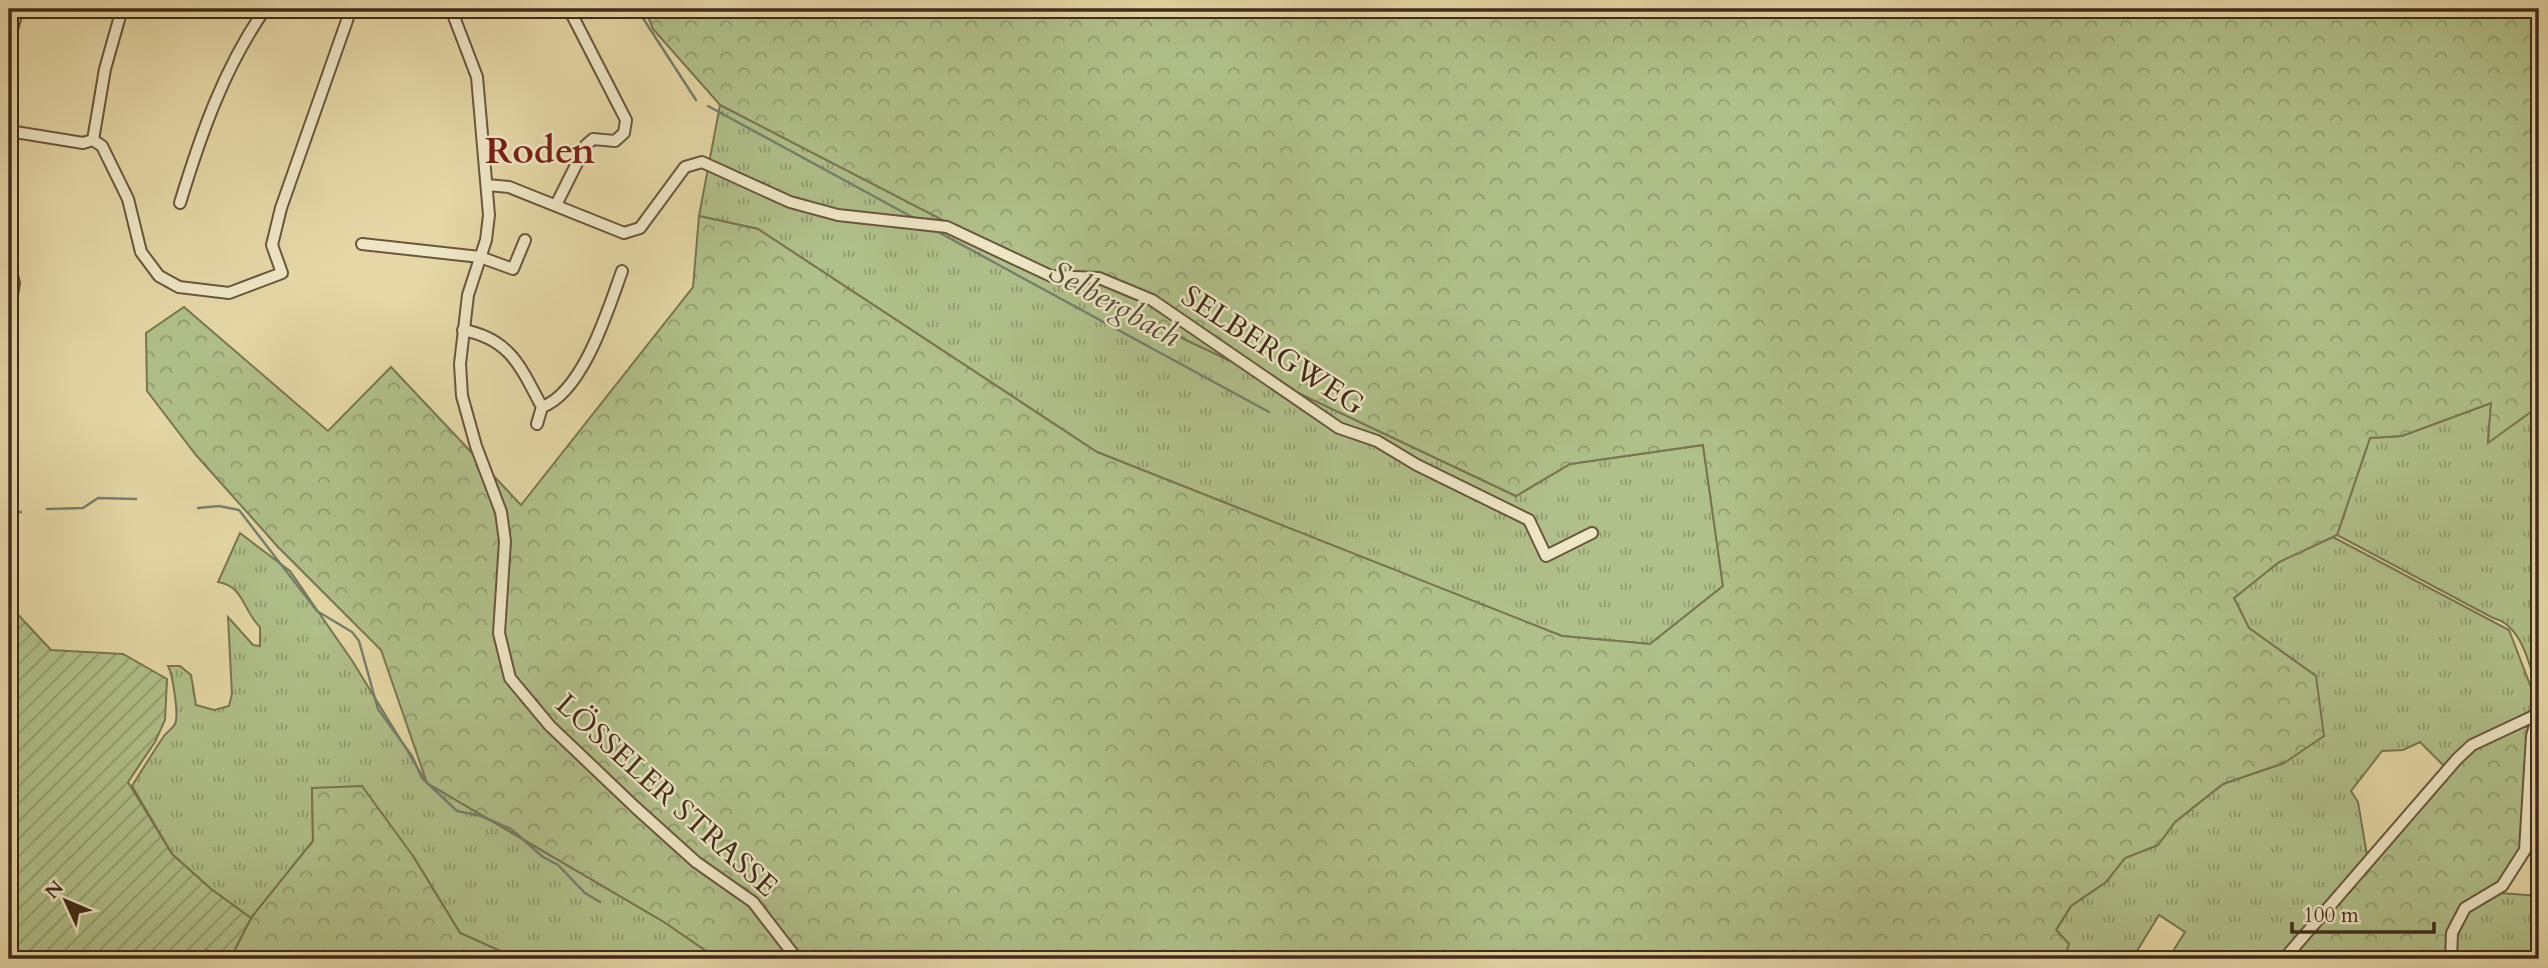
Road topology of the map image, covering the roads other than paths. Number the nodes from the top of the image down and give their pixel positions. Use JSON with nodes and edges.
{"nodes":[{"id":1,"x":18,"y":9,"type":"edge"},
{"id":2,"x":122,"y":9,"type":"edge"},
{"id":3,"x":265,"y":9,"type":"edge"},
{"id":4,"x":351,"y":9,"type":"edge"},
{"id":5,"x":450,"y":9,"type":"edge"},
{"id":6,"x":569,"y":9,"type":"edge"},
{"id":7,"x":9,"y":39,"type":"edge"},
{"id":8,"x":9,"y":131,"type":"edge"},
{"id":9,"x":93,"y":140,"type":"junction"},
{"id":10,"x":487,"y":185,"type":"junction"},
{"id":11,"x":180,"y":203,"type":"dead end"},
{"id":12,"x":556,"y":205,"type":"junction"},
{"id":13,"x":525,"y":240,"type":"dead end"},
{"id":14,"x":362,"y":244,"type":"dead end"},
{"id":15,"x":480,"y":257,"type":"junction"},
{"id":16,"x":9,"y":264,"type":"edge"},
{"id":17,"x":622,"y":271,"type":"dead end"},
{"id":18,"x":9,"y":313,"type":"edge"},
{"id":19,"x":463,"y":330,"type":"junction"},
{"id":20,"x":541,"y":407,"type":"junction"},
{"id":21,"x":537,"y":424,"type":"dead end"},
{"id":22,"x":1592,"y":533,"type":"dead end"},
{"id":23,"x":797,"y":959,"type":"edge"},
{"id":24,"x":2284,"y":959,"type":"edge"},
{"id":25,"x":2451,"y":959,"type":"edge"}],
"edges":[{"from":1,"to":7,"type":"street"},
{"from":2,"to":9,"type":"street"},
{"from":3,"to":11,"type":"street"},
{"from":4,"to":9,"type":"street"},
{"from":5,"to":10,"type":"street","name":"LÖSSELER STRASSE"},
{"from":6,"to":12,"type":"street"},
{"from":8,"to":9,"type":"street"},
{"from":10,"to":12,"type":"street","name":"SELBERGWEG"},
{"from":10,"to":15,"type":"street","name":"LÖSSELER STRASSE"},
{"from":12,"to":22,"type":"street","name":"SELBERGWEG"},
{"from":13,"to":15,"type":"street"},
{"from":14,"to":15,"type":"street"},
{"from":15,"to":19,"type":"street","name":"LÖSSELER STRASSE"},
{"from":16,"to":18,"type":"street"},
{"from":17,"to":20,"type":"street"},
{"from":19,"to":20,"type":"street"},
{"from":19,"to":23,"type":"street","name":"LÖSSELER STRASSE"},
{"from":20,"to":21,"type":"street"},
{"from":24,"to":25,"type":"street"}]}
